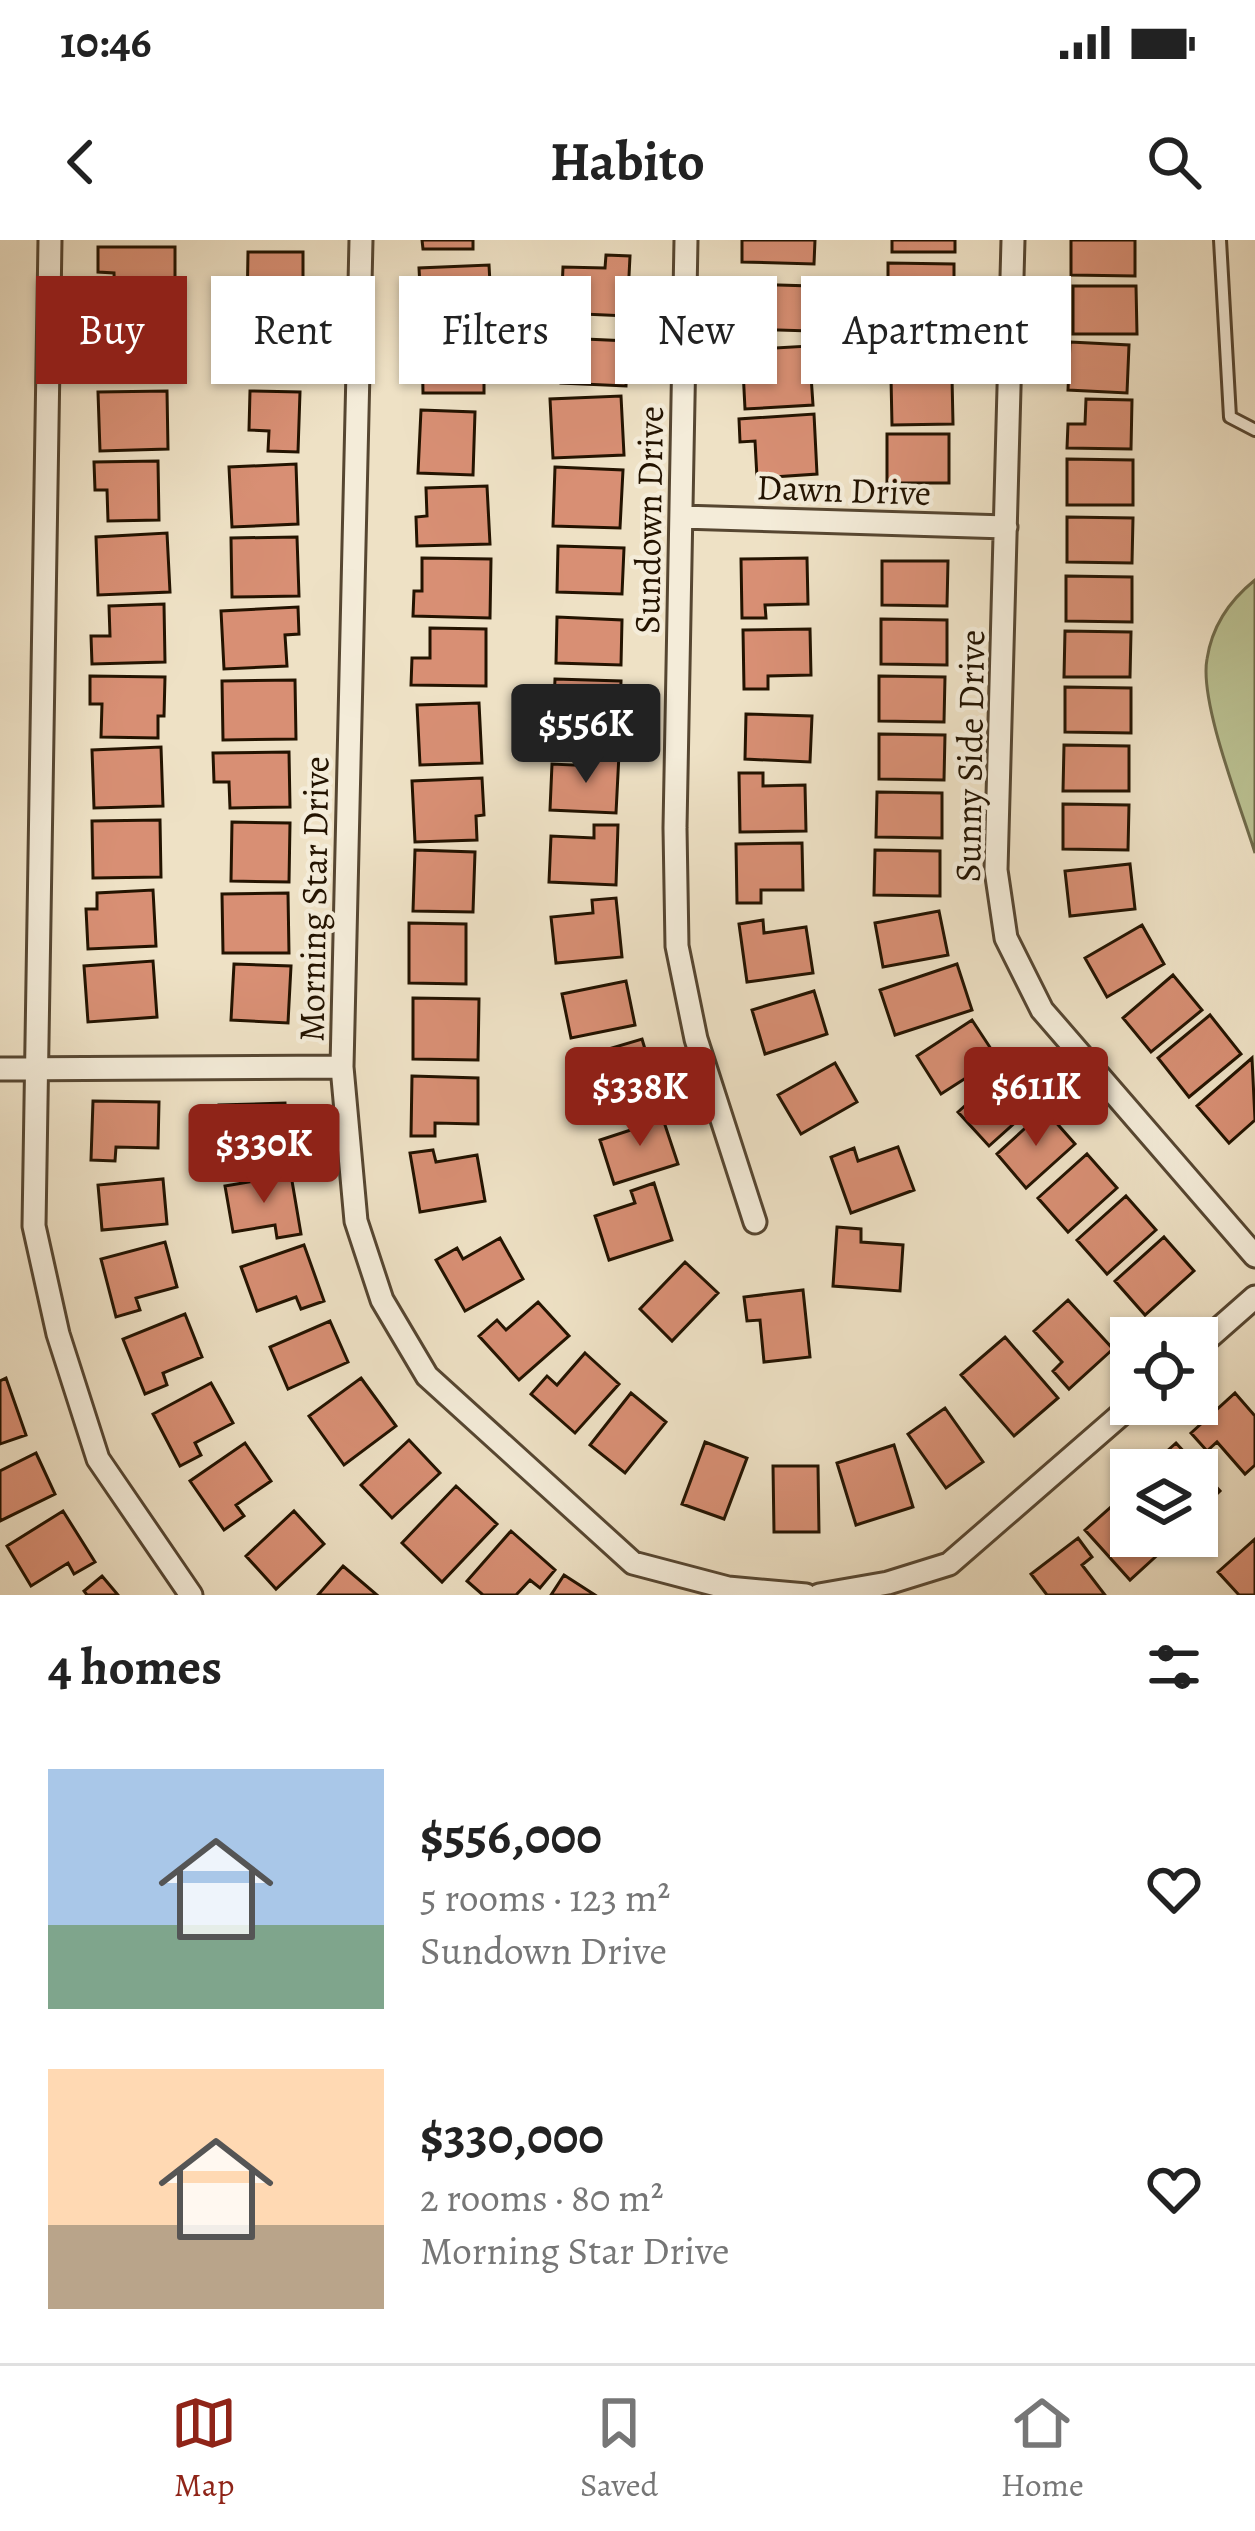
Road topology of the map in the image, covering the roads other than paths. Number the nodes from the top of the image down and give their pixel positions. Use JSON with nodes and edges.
{"nodes":[{"id":1,"x":50,"y":240,"type":"edge"},
{"id":2,"x":361,"y":240,"type":"edge"},
{"id":3,"x":686,"y":240,"type":"edge"},
{"id":4,"x":1013,"y":240,"type":"edge"},
{"id":5,"x":1220,"y":240,"type":"edge"},
{"id":6,"x":1255,"y":430,"type":"edge"},
{"id":7,"x":681,"y":517,"type":"junction"},
{"id":8,"x":1006,"y":527,"type":"junction"},
{"id":9,"x":342,"y":1067,"type":"junction"},
{"id":10,"x":0,"y":1069,"type":"edge"},
{"id":11,"x":35,"y":1069,"type":"junction"},
{"id":12,"x":755,"y":1222,"type":"dead end"},
{"id":13,"x":1255,"y":1256,"type":"edge"},
{"id":14,"x":1255,"y":1297,"type":"edge"},
{"id":15,"x":1218,"y":1330,"type":"edge"},
{"id":16,"x":1110,"y":1424,"type":"edge"},
{"id":17,"x":191,"y":1595,"type":"edge"},
{"id":18,"x":806,"y":1595,"type":"edge"},
{"id":19,"x":818,"y":1595,"type":"edge"}],
"edges":[{"from":1,"to":11,"type":"street"},
{"from":2,"to":9,"type":"street","name":"Morning Star Drive"},
{"from":3,"to":7,"type":"street","name":"Sundown Drive"},
{"from":4,"to":8,"type":"street","name":"Sunny Side Drive"},
{"from":5,"to":6,"type":"lane"},
{"from":7,"to":8,"type":"street","name":"Dawn Drive"},
{"from":7,"to":12,"type":"street","name":"Sundown Drive"},
{"from":8,"to":13,"type":"street","name":"Sunny Side Drive"},
{"from":9,"to":11,"type":"street"},
{"from":9,"to":18,"type":"street","name":"Morning Star Drive"},
{"from":10,"to":11,"type":"street"},
{"from":11,"to":17,"type":"street"},
{"from":14,"to":15,"type":"street"},
{"from":16,"to":19,"type":"street"}]}
